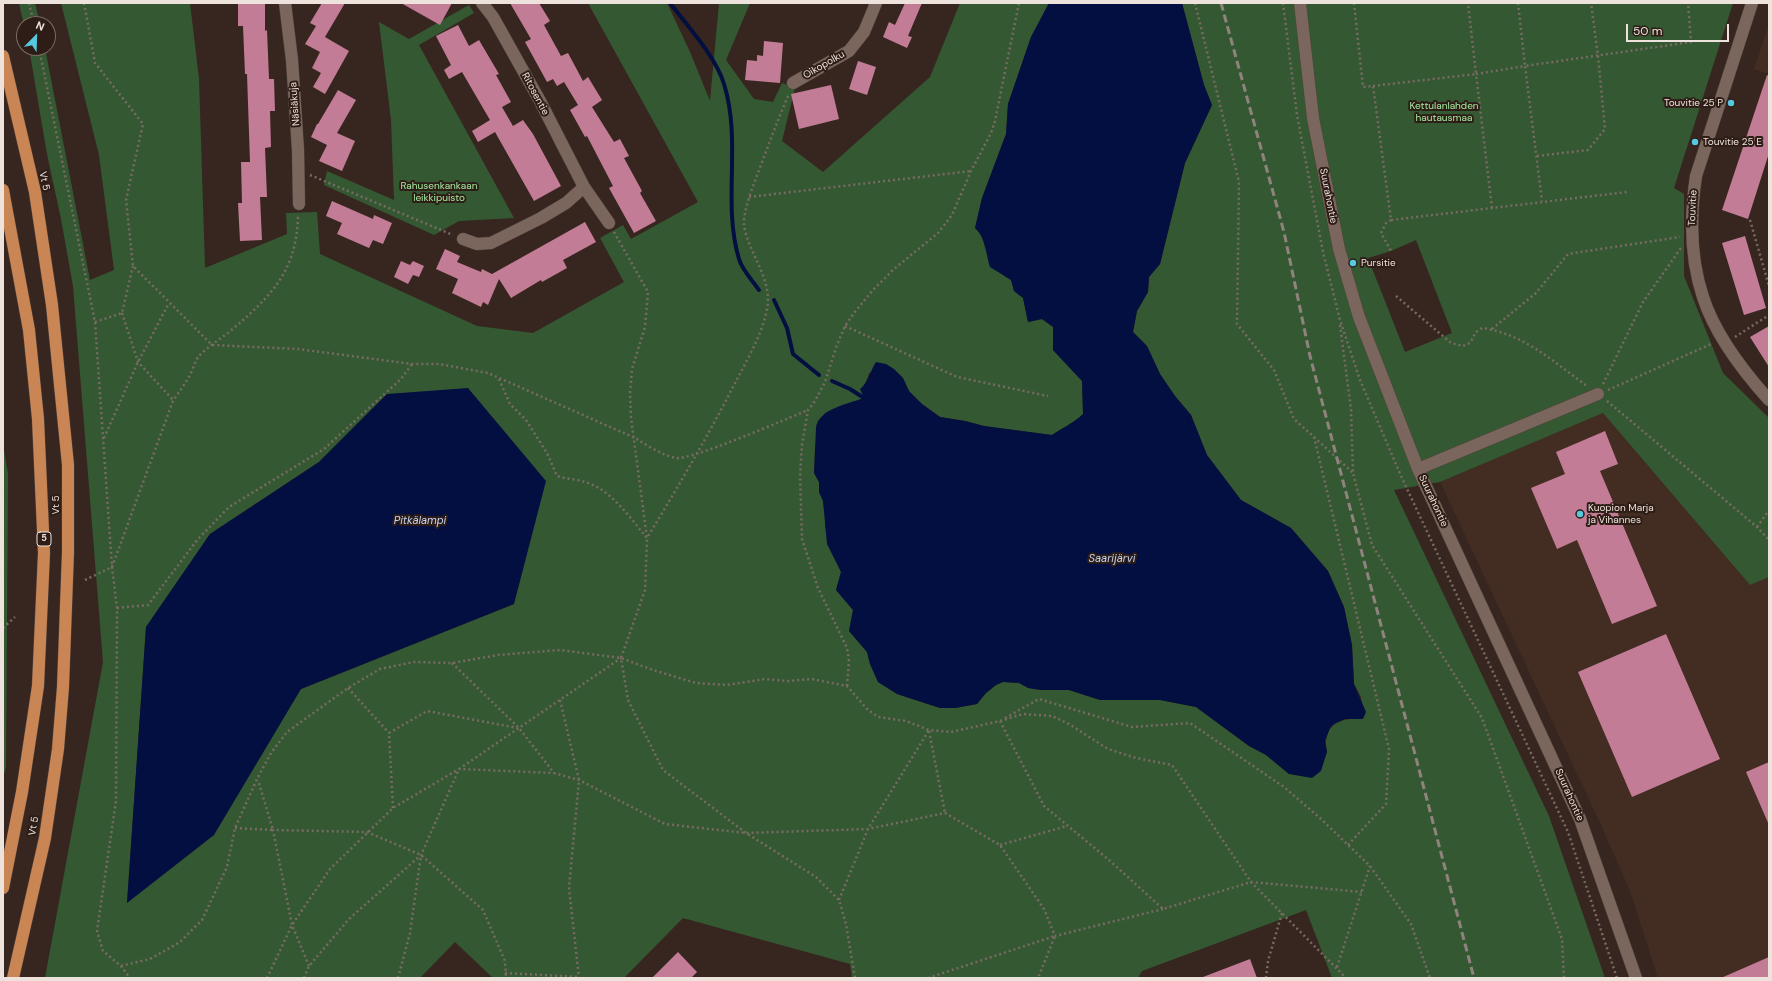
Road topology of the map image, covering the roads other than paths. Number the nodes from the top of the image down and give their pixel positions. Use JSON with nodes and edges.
{"nodes":[{"id":1,"x":285,"y":3,"type":"edge"},
{"id":2,"x":482,"y":3,"type":"edge"},
{"id":3,"x":876,"y":3,"type":"edge"},
{"id":4,"x":1300,"y":3,"type":"edge"},
{"id":5,"x":1752,"y":3,"type":"edge"},
{"id":6,"x":3,"y":56,"type":"edge"},
{"id":7,"x":793,"y":83,"type":"road end"},
{"id":8,"x":584,"y":187,"type":"junction"},
{"id":9,"x":3,"y":190,"type":"edge"},
{"id":10,"x":299,"y":204,"type":"road end"},
{"id":11,"x":609,"y":223,"type":"road end"},
{"id":12,"x":463,"y":239,"type":"road end"},
{"id":13,"x":1598,"y":394,"type":"road end"},
{"id":14,"x":1769,"y":400,"type":"edge"},
{"id":15,"x":1418,"y":469,"type":"junction"},
{"id":16,"x":3,"y":888,"type":"edge"},
{"id":17,"x":13,"y":978,"type":"edge"},
{"id":18,"x":1636,"y":978,"type":"edge"}],
"edges":[{"from":1,"to":10,"type":"street","name":"Näsiäkuja"},
{"from":2,"to":8,"type":"street","name":"Ritosentie"},
{"from":3,"to":7,"type":"street","name":"Oikopolku"},
{"from":4,"to":15,"type":"street","name":"Suurahontie"},
{"from":5,"to":14,"type":"street","name":"Touvitie"},
{"from":6,"to":17,"type":"highway","name":"Vt 5"},
{"from":8,"to":11,"type":"street","name":"Ritosentie"},
{"from":8,"to":12,"type":"street"},
{"from":9,"to":16,"type":"highway","name":"Vt 5","number":"5"},
{"from":13,"to":15,"type":"street"},
{"from":15,"to":18,"type":"street","name":"Suurahontie"}]}
